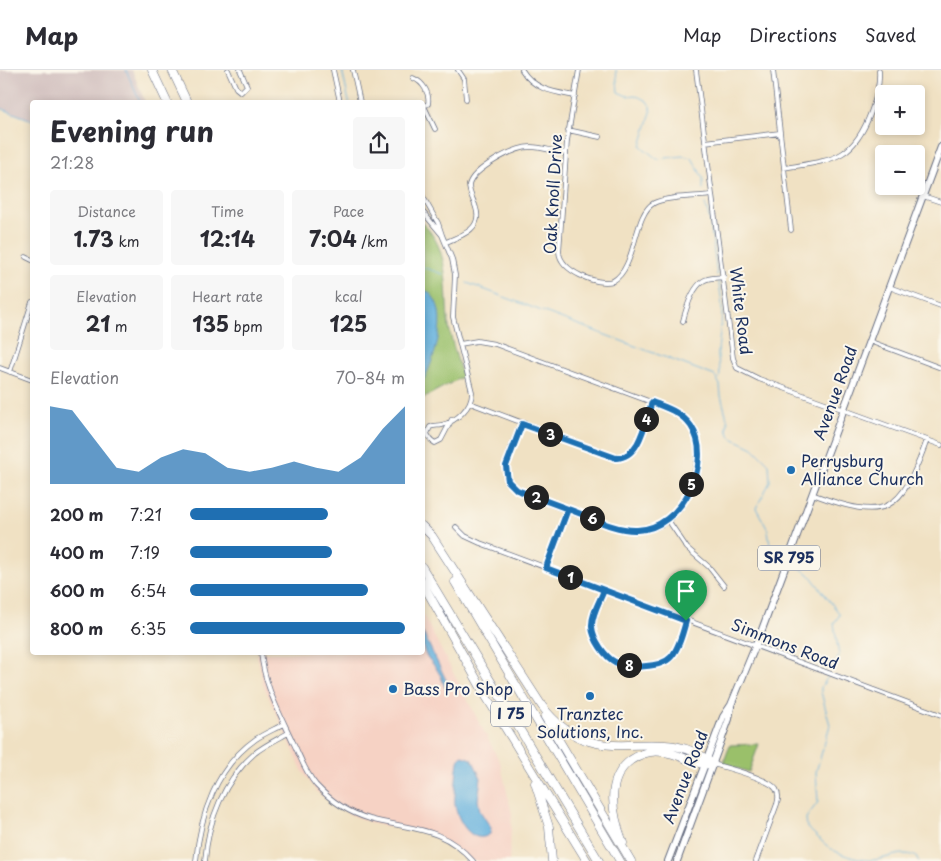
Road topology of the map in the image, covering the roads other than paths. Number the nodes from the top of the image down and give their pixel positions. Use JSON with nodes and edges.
{"nodes":[{"id":1,"x":152,"y":70,"type":"edge"},
{"id":2,"x":172,"y":70,"type":"edge"},
{"id":3,"x":228,"y":70,"type":"edge"},
{"id":4,"x":240,"y":70,"type":"edge"},
{"id":5,"x":333,"y":70,"type":"edge"},
{"id":6,"x":353,"y":70,"type":"edge"},
{"id":7,"x":458,"y":70,"type":"edge"},
{"id":8,"x":522,"y":70,"type":"edge"},
{"id":9,"x":578,"y":70,"type":"edge"},
{"id":10,"x":696,"y":70,"type":"edge"},
{"id":11,"x":773,"y":70,"type":"edge"},
{"id":12,"x":879,"y":70,"type":"edge"},
{"id":13,"x":413,"y":78,"type":"dead end"},
{"id":14,"x":575,"y":96,"type":"junction"},
{"id":15,"x":466,"y":99,"type":"dead end"},
{"id":16,"x":166,"y":100,"type":"edge"},
{"id":17,"x":186,"y":100,"type":"edge"},
{"id":18,"x":340,"y":100,"type":"edge"},
{"id":19,"x":360,"y":100,"type":"edge"},
{"id":20,"x":425,"y":105,"type":"edge"},
{"id":21,"x":425,"y":110,"type":"edge"},
{"id":22,"x":435,"y":129,"type":"dead end"},
{"id":23,"x":568,"y":130,"type":"junction"},
{"id":24,"x":780,"y":133,"type":"junction"},
{"id":25,"x":600,"y":137,"type":"dead end"},
{"id":26,"x":705,"y":142,"type":"junction"},
{"id":27,"x":941,"y":146,"type":"edge"},
{"id":28,"x":566,"y":153,"type":"junction"},
{"id":29,"x":784,"y":168,"type":"junction"},
{"id":30,"x":712,"y":195,"type":"junction"},
{"id":31,"x":923,"y":196,"type":"junction"},
{"id":32,"x":425,"y":200,"type":"edge"},
{"id":33,"x":941,"y":202,"type":"edge"},
{"id":34,"x":425,"y":215,"type":"edge"},
{"id":35,"x":791,"y":230,"type":"dead end"},
{"id":36,"x":442,"y":235,"type":"junction"},
{"id":37,"x":446,"y":242,"type":"junction"},
{"id":38,"x":26,"y":257,"type":"dead end"},
{"id":39,"x":30,"y":259,"type":"edge"},
{"id":40,"x":724,"y":277,"type":"junction"},
{"id":41,"x":889,"y":287,"type":"junction"},
{"id":42,"x":941,"y":306,"type":"edge"},
{"id":43,"x":30,"y":308,"type":"edge"},
{"id":44,"x":683,"y":321,"type":"dead end"},
{"id":45,"x":869,"y":341,"type":"junction"},
{"id":46,"x":460,"y":344,"type":"junction"},
{"id":47,"x":0,"y":368,"type":"edge"},
{"id":48,"x":941,"y":368,"type":"edge"},
{"id":49,"x":10,"y":372,"type":"junction"},
{"id":50,"x":30,"y":379,"type":"edge"},
{"id":51,"x":652,"y":402,"type":"junction"},
{"id":52,"x":470,"y":403,"type":"junction"},
{"id":53,"x":844,"y":410,"type":"junction"},
{"id":54,"x":452,"y":419,"type":"junction"},
{"id":55,"x":522,"y":424,"type":"junction"},
{"id":56,"x":927,"y":440,"type":"junction"},
{"id":57,"x":941,"y":445,"type":"edge"},
{"id":58,"x":812,"y":494,"type":"junction"},
{"id":59,"x":568,"y":509,"type":"junction"},
{"id":60,"x":668,"y":520,"type":"junction"},
{"id":61,"x":456,"y":527,"type":"dead end"},
{"id":62,"x":425,"y":529,"type":"edge"},
{"id":63,"x":425,"y":531,"type":"edge"},
{"id":64,"x":546,"y":568,"type":"junction"},
{"id":65,"x":425,"y":572,"type":"edge"},
{"id":66,"x":724,"y":586,"type":"dead end"},
{"id":67,"x":425,"y":587,"type":"edge"},
{"id":68,"x":604,"y":590,"type":"junction"},
{"id":69,"x":686,"y":621,"type":"junction"},
{"id":70,"x":756,"y":647,"type":"junction"},
{"id":71,"x":262,"y":655,"type":"edge"},
{"id":72,"x":520,"y":674,"type":"junction"},
{"id":73,"x":941,"y":715,"type":"edge"},
{"id":74,"x":284,"y":724,"type":"junction"},
{"id":75,"x":288,"y":733,"type":"junction"},
{"id":76,"x":524,"y":758,"type":"junction"},
{"id":77,"x":708,"y":762,"type":"junction"},
{"id":78,"x":196,"y":861,"type":"edge"},
{"id":79,"x":205,"y":861,"type":"edge"},
{"id":80,"x":473,"y":861,"type":"edge"},
{"id":81,"x":552,"y":861,"type":"edge"},
{"id":82,"x":586,"y":861,"type":"edge"},
{"id":83,"x":599,"y":861,"type":"edge"},
{"id":84,"x":620,"y":861,"type":"edge"},
{"id":85,"x":631,"y":861,"type":"edge"},
{"id":86,"x":668,"y":861,"type":"edge"},
{"id":87,"x":677,"y":861,"type":"edge"},
{"id":88,"x":756,"y":861,"type":"edge"}],
"edges":[{"from":1,"to":16,"type":"highway"},
{"from":2,"to":17,"type":"highway"},
{"from":3,"to":4,"type":"street"},
{"from":5,"to":18,"type":"street"},
{"from":6,"to":19,"type":"street"},
{"from":7,"to":15,"type":"street"},
{"from":8,"to":14,"type":"street"},
{"from":9,"to":14,"type":"street","name":"Oak Knoll Drive"},
{"from":10,"to":26,"type":"street","name":"White Road"},
{"from":11,"to":24,"type":"street"},
{"from":12,"to":29,"type":"street"},
{"from":13,"to":20,"type":"street"},
{"from":14,"to":23,"type":"street","name":"Oak Knoll Drive"},
{"from":21,"to":22,"type":"street"},
{"from":23,"to":25,"type":"street"},
{"from":23,"to":28,"type":"street","name":"Oak Knoll Drive"},
{"from":24,"to":26,"type":"street"},
{"from":24,"to":29,"type":"street"},
{"from":26,"to":30,"type":"street","name":"White Road"},
{"from":27,"to":31,"type":"main road","name":"Avenue Road","number":"SR 795"},
{"from":28,"to":30,"type":"street","name":"Oak Knoll Drive"},
{"from":28,"to":37,"type":"street"},
{"from":29,"to":35,"type":"street"},
{"from":30,"to":40,"type":"street","name":"White Road"},
{"from":31,"to":33,"type":"street"},
{"from":31,"to":41,"type":"main road","name":"Avenue Road","number":"SR 795"},
{"from":32,"to":36,"type":"street"},
{"from":34,"to":36,"type":"street"},
{"from":36,"to":37,"type":"street"},
{"from":37,"to":46,"type":"street"},
{"from":38,"to":39,"type":"street"},
{"from":40,"to":44,"type":"street"},
{"from":40,"to":53,"type":"street","name":"White Road"},
{"from":41,"to":42,"type":"street"},
{"from":41,"to":45,"type":"main road","name":"Avenue Road","number":"SR 795"},
{"from":43,"to":49,"type":"street"},
{"from":45,"to":48,"type":"street"},
{"from":45,"to":53,"type":"main road","name":"Avenue Road","number":"SR 795"},
{"from":46,"to":51,"type":"street"},
{"from":46,"to":52,"type":"street"},
{"from":47,"to":49,"type":"street"},
{"from":49,"to":50,"type":"street"},
{"from":51,"to":55,"type":"street"},
{"from":51,"to":60,"type":"street"},
{"from":52,"to":54,"type":"street"},
{"from":52,"to":55,"type":"street"},
{"from":53,"to":56,"type":"street","name":"White Road"},
{"from":53,"to":58,"type":"main road","name":"Avenue Road","number":"SR 795"},
{"from":54,"to":54,"type":"street"},
{"from":55,"to":59,"type":"street"},
{"from":56,"to":57,"type":"street","name":"White Road"},
{"from":56,"to":58,"type":"street"},
{"from":58,"to":70,"type":"main road","name":"Avenue Road","number":"SR 795"},
{"from":59,"to":60,"type":"street"},
{"from":59,"to":64,"type":"street"},
{"from":60,"to":66,"type":"street"},
{"from":61,"to":64,"type":"street","name":"Simmons Road"},
{"from":62,"to":72,"type":"highway"},
{"from":63,"to":84,"type":"highway","number":"I 75"},
{"from":64,"to":68,"type":"street","name":"Simmons Road"},
{"from":65,"to":83,"type":"highway","number":"I 75"},
{"from":67,"to":76,"type":"highway"},
{"from":68,"to":69,"type":"street","name":"Simmons Road"},
{"from":68,"to":69,"type":"street"},
{"from":69,"to":70,"type":"street","name":"Simmons Road"},
{"from":70,"to":73,"type":"street","name":"Simmons Road"},
{"from":70,"to":77,"type":"main road","name":"Avenue Road","number":"SR 795"},
{"from":71,"to":74,"type":"street"},
{"from":72,"to":77,"type":"highway"},
{"from":72,"to":85,"type":"highway"},
{"from":74,"to":75,"type":"street"},
{"from":74,"to":78,"type":"street"},
{"from":75,"to":79,"type":"street"},
{"from":75,"to":80,"type":"street"},
{"from":76,"to":81,"type":"highway"},
{"from":76,"to":82,"type":"highway"},
{"from":77,"to":85,"type":"highway"},
{"from":77,"to":86,"type":"main road","name":"Avenue Road","number":"SR 795"},
{"from":77,"to":87,"type":"main road","name":"Avenue Road","number":"SR 795"},
{"from":77,"to":88,"type":"street"}]}
